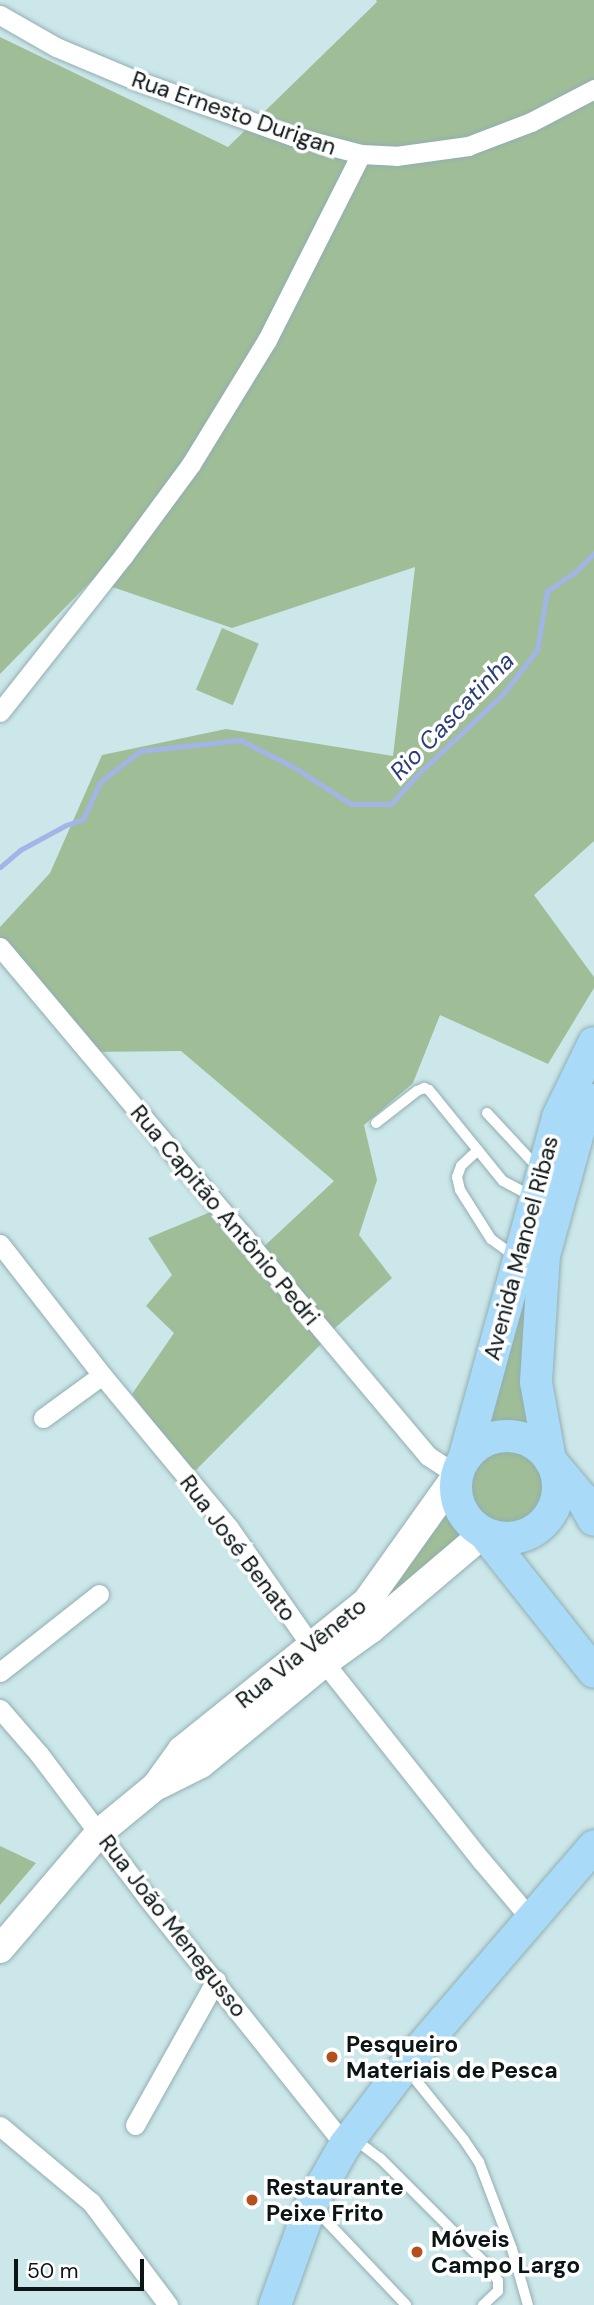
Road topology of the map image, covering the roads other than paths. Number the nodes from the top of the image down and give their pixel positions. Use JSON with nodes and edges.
{"nodes":[{"id":1,"x":0,"y":15,"type":"edge"},
{"id":2,"x":594,"y":89,"type":"edge"},
{"id":3,"x":361,"y":154,"type":"junction"},
{"id":4,"x":0,"y":712,"type":"edge"},
{"id":5,"x":0,"y":947,"type":"edge"},
{"id":6,"x":594,"y":1043,"type":"edge"},
{"id":7,"x":594,"y":1100,"type":"edge"},
{"id":8,"x":487,"y":1113,"type":"dead end"},
{"id":9,"x":376,"y":1123,"type":"dead end"},
{"id":10,"x":478,"y":1150,"type":"junction"},
{"id":11,"x":538,"y":1185,"type":"junction"},
{"id":12,"x":0,"y":1244,"type":"edge"},
{"id":13,"x":517,"y":1258,"type":"junction"},
{"id":14,"x":102,"y":1375,"type":"junction"},
{"id":15,"x":541,"y":1411,"type":"junction"},
{"id":16,"x":43,"y":1418,"type":"dead end"},
{"id":17,"x":550,"y":1460,"type":"junction"},
{"id":18,"x":461,"y":1467,"type":"junction"},
{"id":19,"x":587,"y":1508,"type":"edge"},
{"id":20,"x":484,"y":1533,"type":"junction"},
{"id":21,"x":99,"y":1594,"type":"dead end"},
{"id":22,"x":318,"y":1655,"type":"junction"},
{"id":23,"x":0,"y":1672,"type":"edge"},
{"id":24,"x":594,"y":1672,"type":"edge"},
{"id":25,"x":0,"y":1709,"type":"edge"},
{"id":26,"x":100,"y":1832,"type":"junction"},
{"id":27,"x":594,"y":1846,"type":"edge"},
{"id":28,"x":530,"y":1917,"type":"junction"},
{"id":29,"x":0,"y":1949,"type":"edge"},
{"id":30,"x":216,"y":1980,"type":"junction"},
{"id":31,"x":405,"y":2066,"type":"junction"},
{"id":32,"x":135,"y":2125,"type":"dead end"},
{"id":33,"x":0,"y":2126,"type":"edge"},
{"id":34,"x":348,"y":2141,"type":"junction"},
{"id":35,"x":311,"y":2205,"type":"junction"},
{"id":36,"x":168,"y":2305,"type":"edge"},
{"id":37,"x":275,"y":2305,"type":"edge"},
{"id":38,"x":406,"y":2305,"type":"edge"},
{"id":39,"x":483,"y":2305,"type":"edge"},
{"id":40,"x":528,"y":2305,"type":"edge"}],
"edges":[{"from":1,"to":3,"type":"street","name":"Rua Ernesto Durigan"},
{"from":2,"to":3,"type":"street","name":"Rua Ernesto Durigan"},
{"from":3,"to":4,"type":"street"},
{"from":5,"to":18,"type":"street","name":"Rua Capitão Antônio Pedri"},
{"from":6,"to":11,"type":"main road","name":"Avenida Manoel Ribas"},
{"from":7,"to":15,"type":"main road","name":"Avenida Manoel Ribas"},
{"from":8,"to":11,"type":"lane"},
{"from":9,"to":10,"type":"lane"},
{"from":10,"to":11,"type":"lane"},
{"from":10,"to":13,"type":"lane"},
{"from":11,"to":13,"type":"main road","name":"Avenida Manoel Ribas"},
{"from":12,"to":14,"type":"street","name":"Rua José Benato"},
{"from":13,"to":18,"type":"main road","name":"Avenida Manoel Ribas"},
{"from":14,"to":16,"type":"street"},
{"from":14,"to":22,"type":"street","name":"Rua José Benato"},
{"from":15,"to":17,"type":"main road","name":"Avenida Manoel Ribas"},
{"from":15,"to":19,"type":"main road","name":"Avenida Manoel Ribas"},
{"from":17,"to":18,"type":"main road"},
{"from":17,"to":19,"type":"main road","name":"Avenida Manoel Ribas"},
{"from":17,"to":20,"type":"main road"},
{"from":18,"to":20,"type":"main road"},
{"from":18,"to":22,"type":"main road","name":"Rua Via Vêneto"},
{"from":20,"to":22,"type":"main road","name":"Rua Via Vêneto"},
{"from":20,"to":24,"type":"main road"},
{"from":21,"to":23,"type":"street"},
{"from":22,"to":26,"type":"main road","name":"Rua Via Vêneto"},
{"from":22,"to":28,"type":"street","name":"Rua José Benato"},
{"from":25,"to":26,"type":"street","name":"Rua João Menegusso"},
{"from":26,"to":29,"type":"main road","name":"Rua Via Vêneto"},
{"from":26,"to":30,"type":"street","name":"Rua João Menegusso"},
{"from":27,"to":28,"type":"main road"},
{"from":28,"to":31,"type":"main road"},
{"from":30,"to":32,"type":"street"},
{"from":30,"to":34,"type":"street","name":"Rua João Menegusso"},
{"from":31,"to":34,"type":"main road"},
{"from":31,"to":40,"type":"lane"},
{"from":33,"to":36,"type":"street"},
{"from":34,"to":35,"type":"main road"},
{"from":34,"to":39,"type":"lane"},
{"from":35,"to":37,"type":"main road"},
{"from":35,"to":38,"type":"lane"}]}
